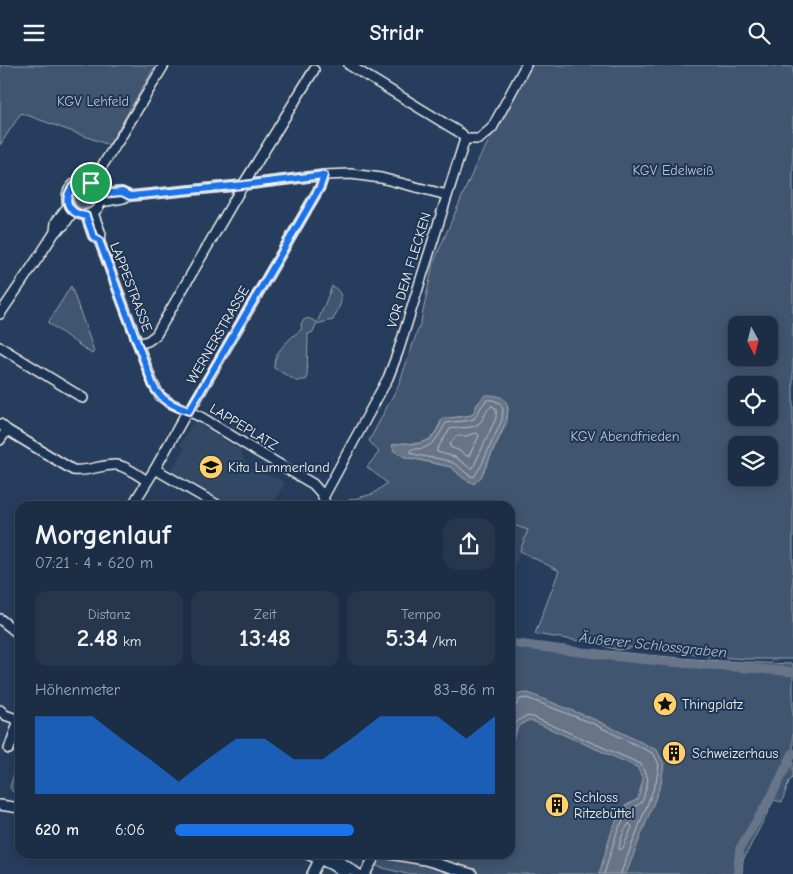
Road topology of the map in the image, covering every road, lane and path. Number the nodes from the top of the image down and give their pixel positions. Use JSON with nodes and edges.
{"nodes":[{"id":1,"x":164,"y":65,"type":"edge"},
{"id":2,"x":349,"y":65,"type":"edge"},
{"id":3,"x":526,"y":65,"type":"edge"},
{"id":4,"x":314,"y":70,"type":"dead end"},
{"id":5,"x":465,"y":139,"type":"junction"},
{"id":6,"x":324,"y":175,"type":"junction"},
{"id":7,"x":91,"y":183,"type":"junction"},
{"id":8,"x":243,"y":185,"type":"junction"},
{"id":9,"x":447,"y":195,"type":"junction"},
{"id":10,"x":101,"y":198,"type":"junction"},
{"id":11,"x":71,"y":208,"type":"junction"},
{"id":12,"x":89,"y":214,"type":"junction"},
{"id":13,"x":0,"y":314,"type":"edge"},
{"id":14,"x":138,"y":344,"type":"junction"},
{"id":15,"x":0,"y":347,"type":"edge"},
{"id":16,"x":83,"y":398,"type":"dead end"},
{"id":17,"x":189,"y":411,"type":"junction"},
{"id":18,"x":3,"y":427,"type":"edge"},
{"id":19,"x":0,"y":440,"type":"edge"},
{"id":20,"x":155,"y":469,"type":"junction"},
{"id":21,"x":147,"y":481,"type":"junction"},
{"id":22,"x":324,"y":496,"type":"junction"},
{"id":23,"x":135,"y":501,"type":"edge"},
{"id":24,"x":210,"y":501,"type":"edge"},
{"id":25,"x":325,"y":501,"type":"edge"},
{"id":26,"x":0,"y":619,"type":"edge"},
{"id":27,"x":15,"y":631,"type":"edge"},
{"id":28,"x":3,"y":713,"type":"edge"},
{"id":29,"x":15,"y":717,"type":"edge"},
{"id":30,"x":15,"y":730,"type":"edge"},
{"id":31,"x":9,"y":749,"type":"dead end"},
{"id":32,"x":0,"y":800,"type":"edge"},
{"id":33,"x":15,"y":802,"type":"edge"},
{"id":34,"x":0,"y":805,"type":"edge"},
{"id":35,"x":15,"y":807,"type":"edge"},
{"id":36,"x":320,"y":859,"type":"edge"},
{"id":37,"x":326,"y":859,"type":"edge"},
{"id":38,"x":331,"y":859,"type":"edge"},
{"id":39,"x":374,"y":859,"type":"edge"},
{"id":40,"x":418,"y":859,"type":"edge"},
{"id":41,"x":312,"y":874,"type":"edge"},
{"id":42,"x":345,"y":874,"type":"edge"},
{"id":43,"x":358,"y":874,"type":"edge"},
{"id":44,"x":366,"y":874,"type":"edge"},
{"id":45,"x":472,"y":874,"type":"edge"}],
"edges":[{"from":1,"to":7,"type":"street"},
{"from":2,"to":5,"type":"street"},
{"from":3,"to":5,"type":"street"},
{"from":4,"to":8,"type":"street"},
{"from":5,"to":9,"type":"street","name":"VOR DEM FLECKEN"},
{"from":6,"to":8,"type":"street"},
{"from":6,"to":9,"type":"street"},
{"from":6,"to":17,"type":"street","name":"WERNERSTRASSE"},
{"from":7,"to":10,"type":"street"},
{"from":7,"to":11,"type":"street"},
{"from":8,"to":10,"type":"street"},
{"from":8,"to":14,"type":"street"},
{"from":9,"to":22,"type":"street","name":"VOR DEM FLECKEN"},
{"from":10,"to":12,"type":"street"},
{"from":11,"to":12,"type":"street"},
{"from":11,"to":13,"type":"street"},
{"from":12,"to":14,"type":"street","name":"LAPPESTRASSE"},
{"from":14,"to":17,"type":"street","name":"LAPPESTRASSE"},
{"from":15,"to":16,"type":"street"},
{"from":17,"to":20,"type":"street","name":"WERNERSTRASSE"},
{"from":17,"to":22,"type":"street","name":"LAPPEPLATZ"},
{"from":18,"to":19,"type":"street"},
{"from":18,"to":21,"type":"street"},
{"from":20,"to":21,"type":"street","name":"WERNERSTRASSE"},
{"from":20,"to":24,"type":"street"},
{"from":21,"to":23,"type":"street","name":"WERNERSTRASSE"},
{"from":22,"to":25,"type":"street"},
{"from":26,"to":27,"type":"street"},
{"from":28,"to":29,"type":"street"},
{"from":30,"to":31,"type":"street"},
{"from":32,"to":33,"type":"street"},
{"from":34,"to":35,"type":"street"},
{"from":36,"to":41,"type":"street"},
{"from":37,"to":42,"type":"street"},
{"from":38,"to":43,"type":"street"},
{"from":39,"to":44,"type":"street"},
{"from":40,"to":45,"type":"street"}]}
